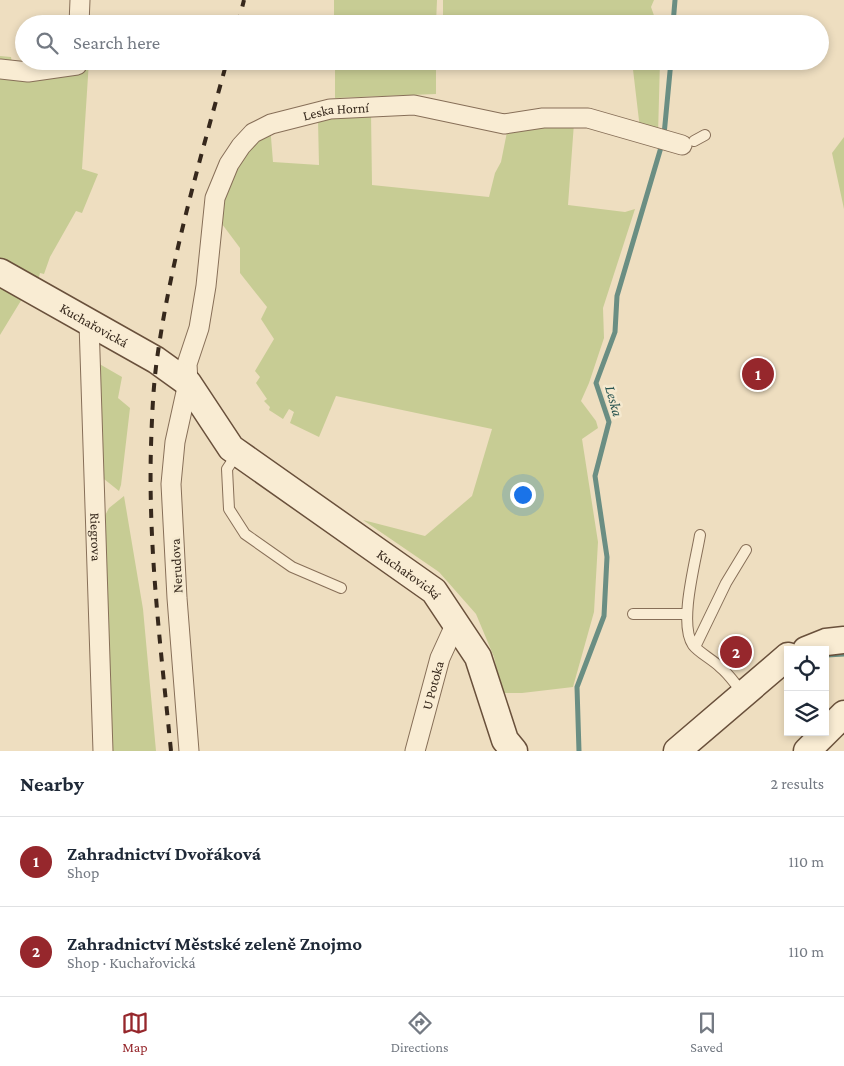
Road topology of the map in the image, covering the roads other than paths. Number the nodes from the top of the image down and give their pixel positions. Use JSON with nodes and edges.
{"nodes":[{"id":1,"x":80,"y":0,"type":"edge"},
{"id":2,"x":79,"y":15,"type":"edge"},
{"id":3,"x":0,"y":69,"type":"edge"},
{"id":4,"x":39,"y":70,"type":"edge"},
{"id":5,"x":706,"y":136,"type":"dead end"},
{"id":6,"x":676,"y":142,"type":"joint"},
{"id":7,"x":0,"y":272,"type":"edge"},
{"id":8,"x":89,"y":323,"type":"junction"},
{"id":9,"x":188,"y":383,"type":"junction"},
{"id":10,"x":238,"y":453,"type":"junction"},
{"id":11,"x":700,"y":535,"type":"dead end"},
{"id":12,"x":746,"y":550,"type":"dead end"},
{"id":13,"x":341,"y":588,"type":"dead end"},
{"id":14,"x":633,"y":614,"type":"dead end"},
{"id":15,"x":687,"y":614,"type":"junction"},
{"id":16,"x":456,"y":623,"type":"junction"},
{"id":17,"x":844,"y":640,"type":"edge"},
{"id":18,"x":816,"y":646,"type":"edge"},
{"id":19,"x":695,"y":647,"type":"junction"},
{"id":20,"x":784,"y":659,"type":"edge"},
{"id":21,"x":743,"y":694,"type":"junction"},
{"id":22,"x":844,"y":714,"type":"edge"},
{"id":23,"x":103,"y":751,"type":"edge"},
{"id":24,"x":189,"y":751,"type":"edge"},
{"id":25,"x":415,"y":751,"type":"edge"},
{"id":26,"x":514,"y":751,"type":"edge"},
{"id":27,"x":677,"y":751,"type":"edge"},
{"id":28,"x":807,"y":751,"type":"edge"}],
"edges":[{"from":1,"to":2,"type":"street"},
{"from":3,"to":4,"type":"street"},
{"from":5,"to":6,"type":"lane"},
{"from":6,"to":9,"type":"street","name":"Leska Horní"},
{"from":7,"to":8,"type":"street","name":"Kuchařovická"},
{"from":8,"to":9,"type":"street","name":"Kuchařovická"},
{"from":8,"to":23,"type":"street","name":"Riegrova"},
{"from":9,"to":10,"type":"street","name":"Kuchařovická"},
{"from":9,"to":24,"type":"street","name":"Nerudova"},
{"from":10,"to":13,"type":"lane"},
{"from":10,"to":16,"type":"street","name":"Kuchařovická"},
{"from":11,"to":15,"type":"lane"},
{"from":12,"to":19,"type":"lane"},
{"from":14,"to":15,"type":"lane"},
{"from":15,"to":19,"type":"lane"},
{"from":16,"to":25,"type":"street","name":"U Potoka"},
{"from":16,"to":26,"type":"street","name":"Kuchařovická"},
{"from":17,"to":18,"type":"street"},
{"from":19,"to":21,"type":"lane"},
{"from":20,"to":21,"type":"street"},
{"from":21,"to":27,"type":"street"},
{"from":22,"to":28,"type":"street"}]}
